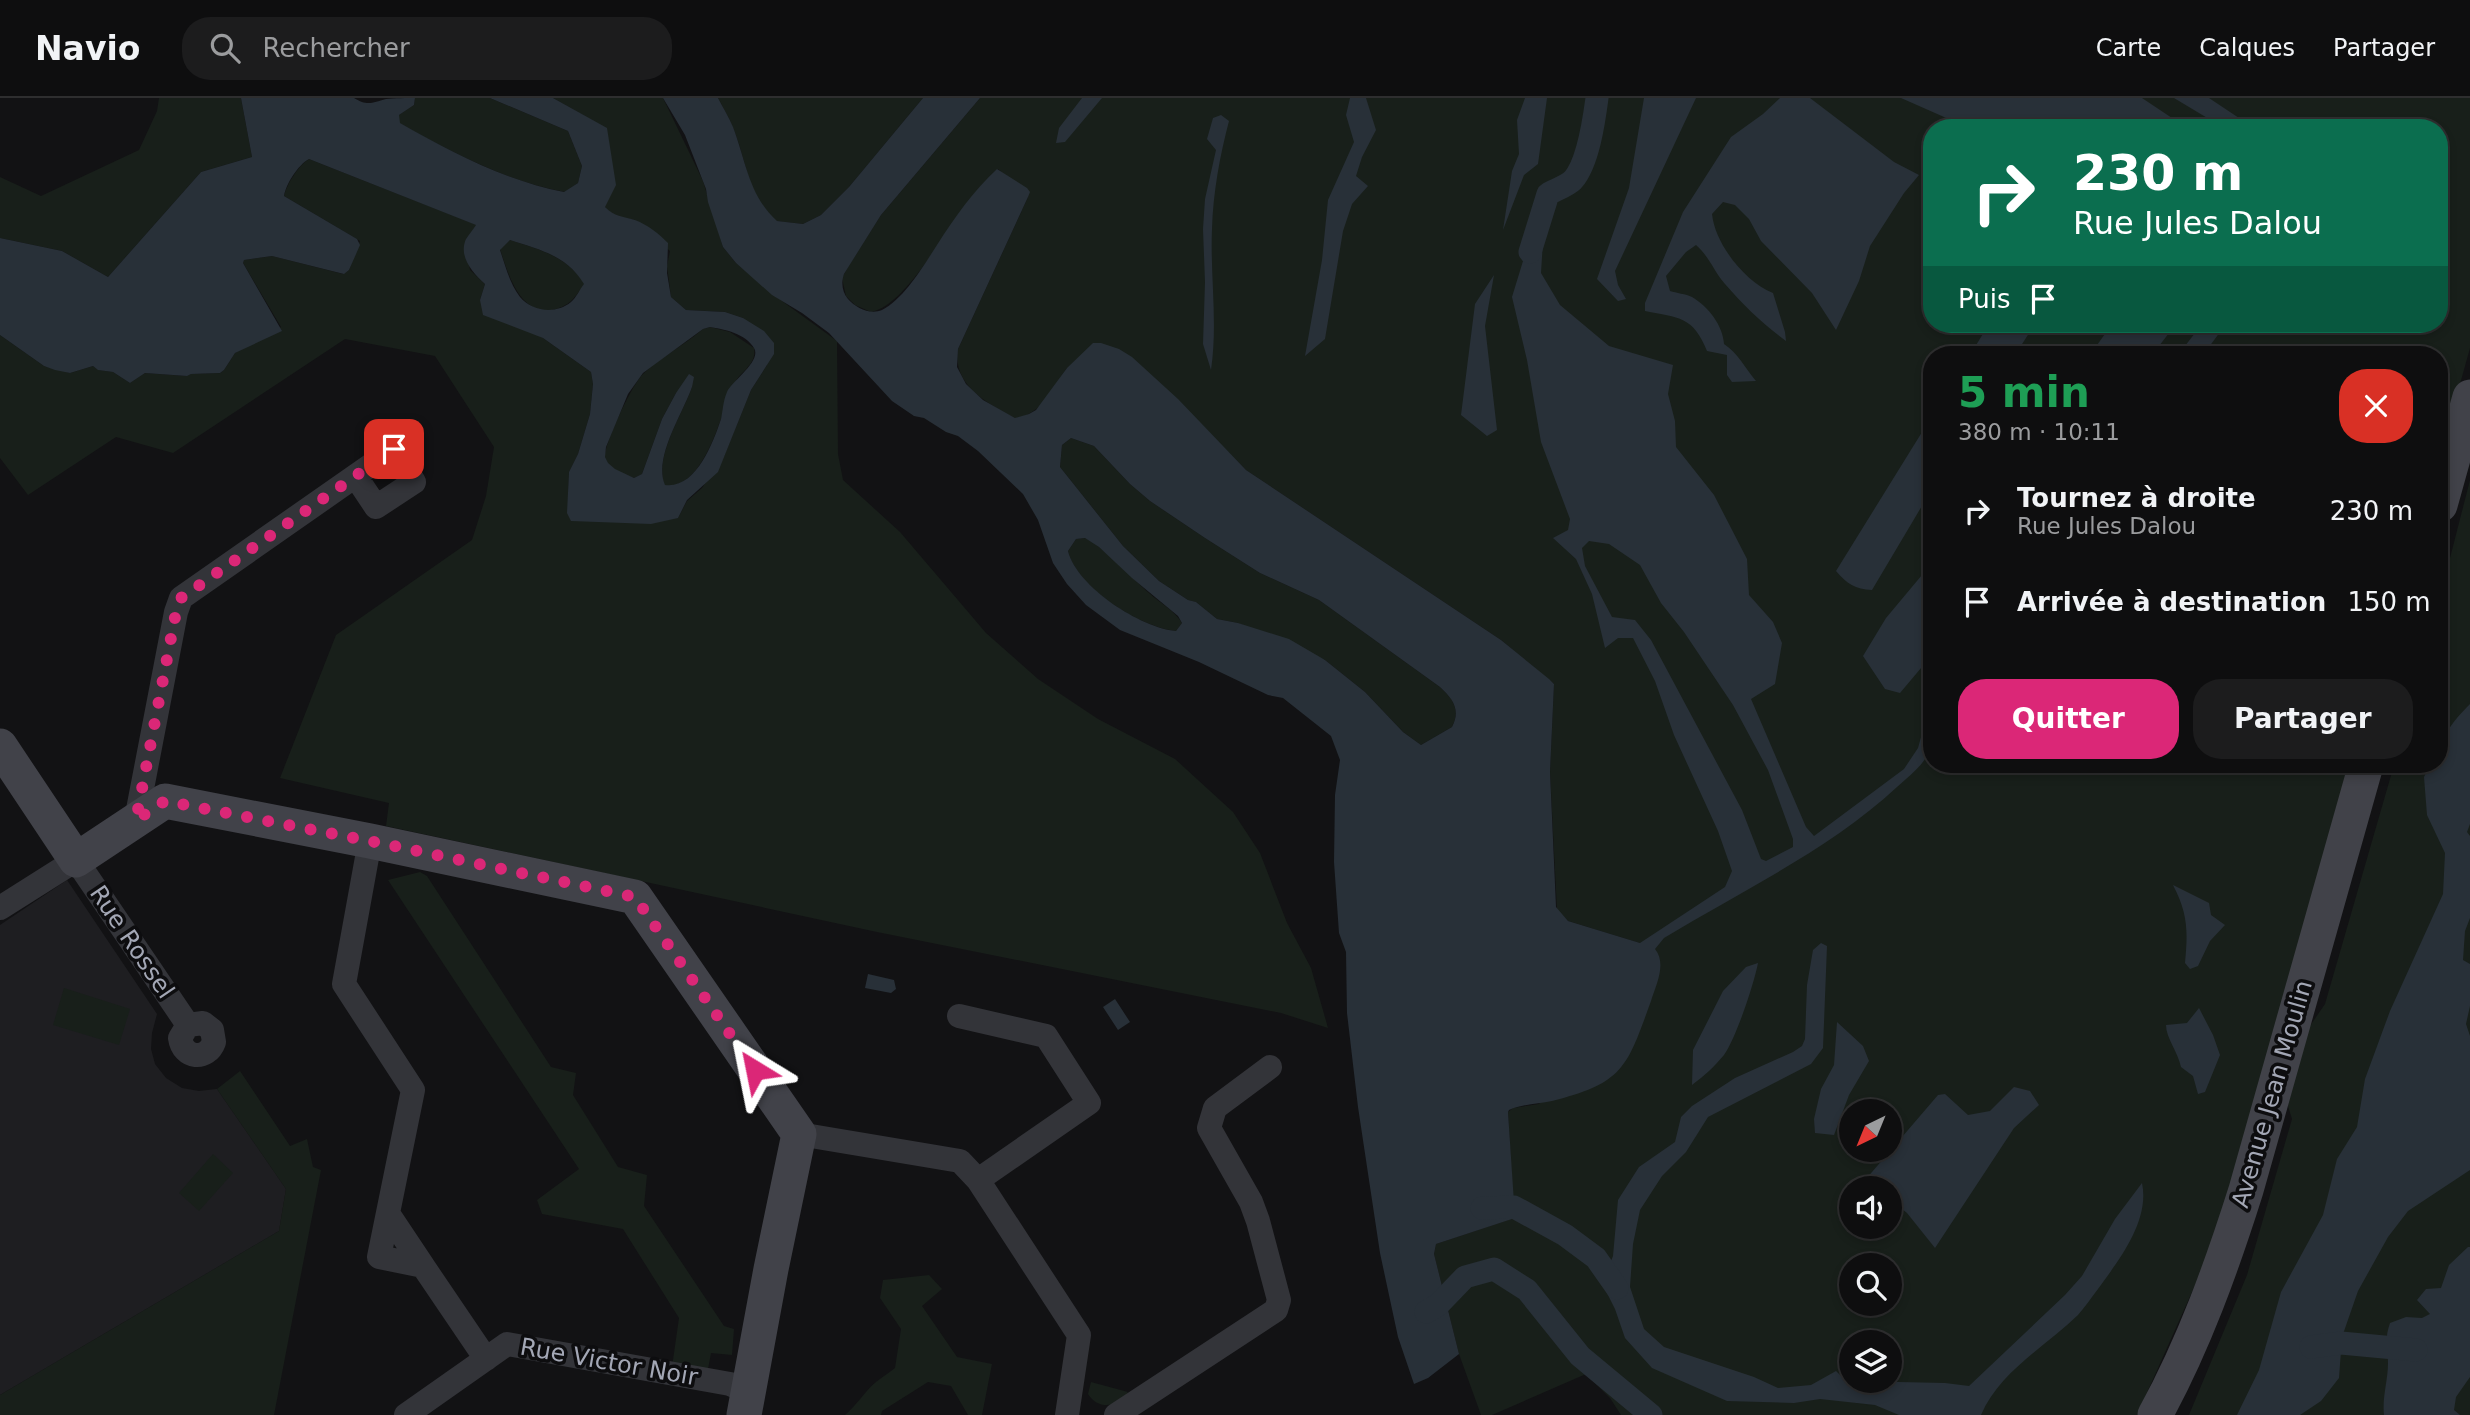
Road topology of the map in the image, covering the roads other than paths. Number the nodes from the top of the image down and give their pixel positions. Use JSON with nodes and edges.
{"nodes":[{"id":1,"x":2470,"y":397,"type":"edge"},
{"id":2,"x":2448,"y":476,"type":"edge"},
{"id":3,"x":356,"y":477,"type":"dead end"},
{"id":4,"x":0,"y":746,"type":"edge"},
{"id":5,"x":2364,"y":773,"type":"edge"},
{"id":6,"x":136,"y":820,"type":"junction"},
{"id":7,"x":370,"y":841,"type":"junction"},
{"id":8,"x":76,"y":860,"type":"junction"},
{"id":9,"x":0,"y":908,"type":"edge"},
{"id":10,"x":959,"y":1016,"type":"dead end"},
{"id":11,"x":188,"y":1025,"type":"dead end"},
{"id":12,"x":1270,"y":1067,"type":"dead end"},
{"id":13,"x":799,"y":1134,"type":"junction"},
{"id":14,"x":978,"y":1181,"type":"junction"},
{"id":15,"x":486,"y":1359,"type":"junction"},
{"id":16,"x":746,"y":1403,"type":"edge"},
{"id":17,"x":406,"y":1415,"type":"edge"},
{"id":18,"x":1067,"y":1415,"type":"edge"},
{"id":19,"x":1116,"y":1415,"type":"edge"},
{"id":20,"x":2155,"y":1415,"type":"edge"}],
"edges":[{"from":1,"to":2,"type":"street"},
{"from":3,"to":6,"type":"street"},
{"from":4,"to":8,"type":"street"},
{"from":5,"to":20,"type":"street","name":"Avenue Jean Moulin"},
{"from":6,"to":7,"type":"street"},
{"from":6,"to":8,"type":"street"},
{"from":7,"to":13,"type":"street"},
{"from":7,"to":15,"type":"street"},
{"from":8,"to":9,"type":"street"},
{"from":8,"to":11,"type":"street","name":"Rue Rossel"},
{"from":10,"to":14,"type":"street"},
{"from":12,"to":19,"type":"street"},
{"from":13,"to":14,"type":"street"},
{"from":13,"to":16,"type":"street"},
{"from":14,"to":18,"type":"street"},
{"from":15,"to":16,"type":"street","name":"Rue Victor Noir"},
{"from":15,"to":17,"type":"street","name":"Rue Victor Noir"}]}
